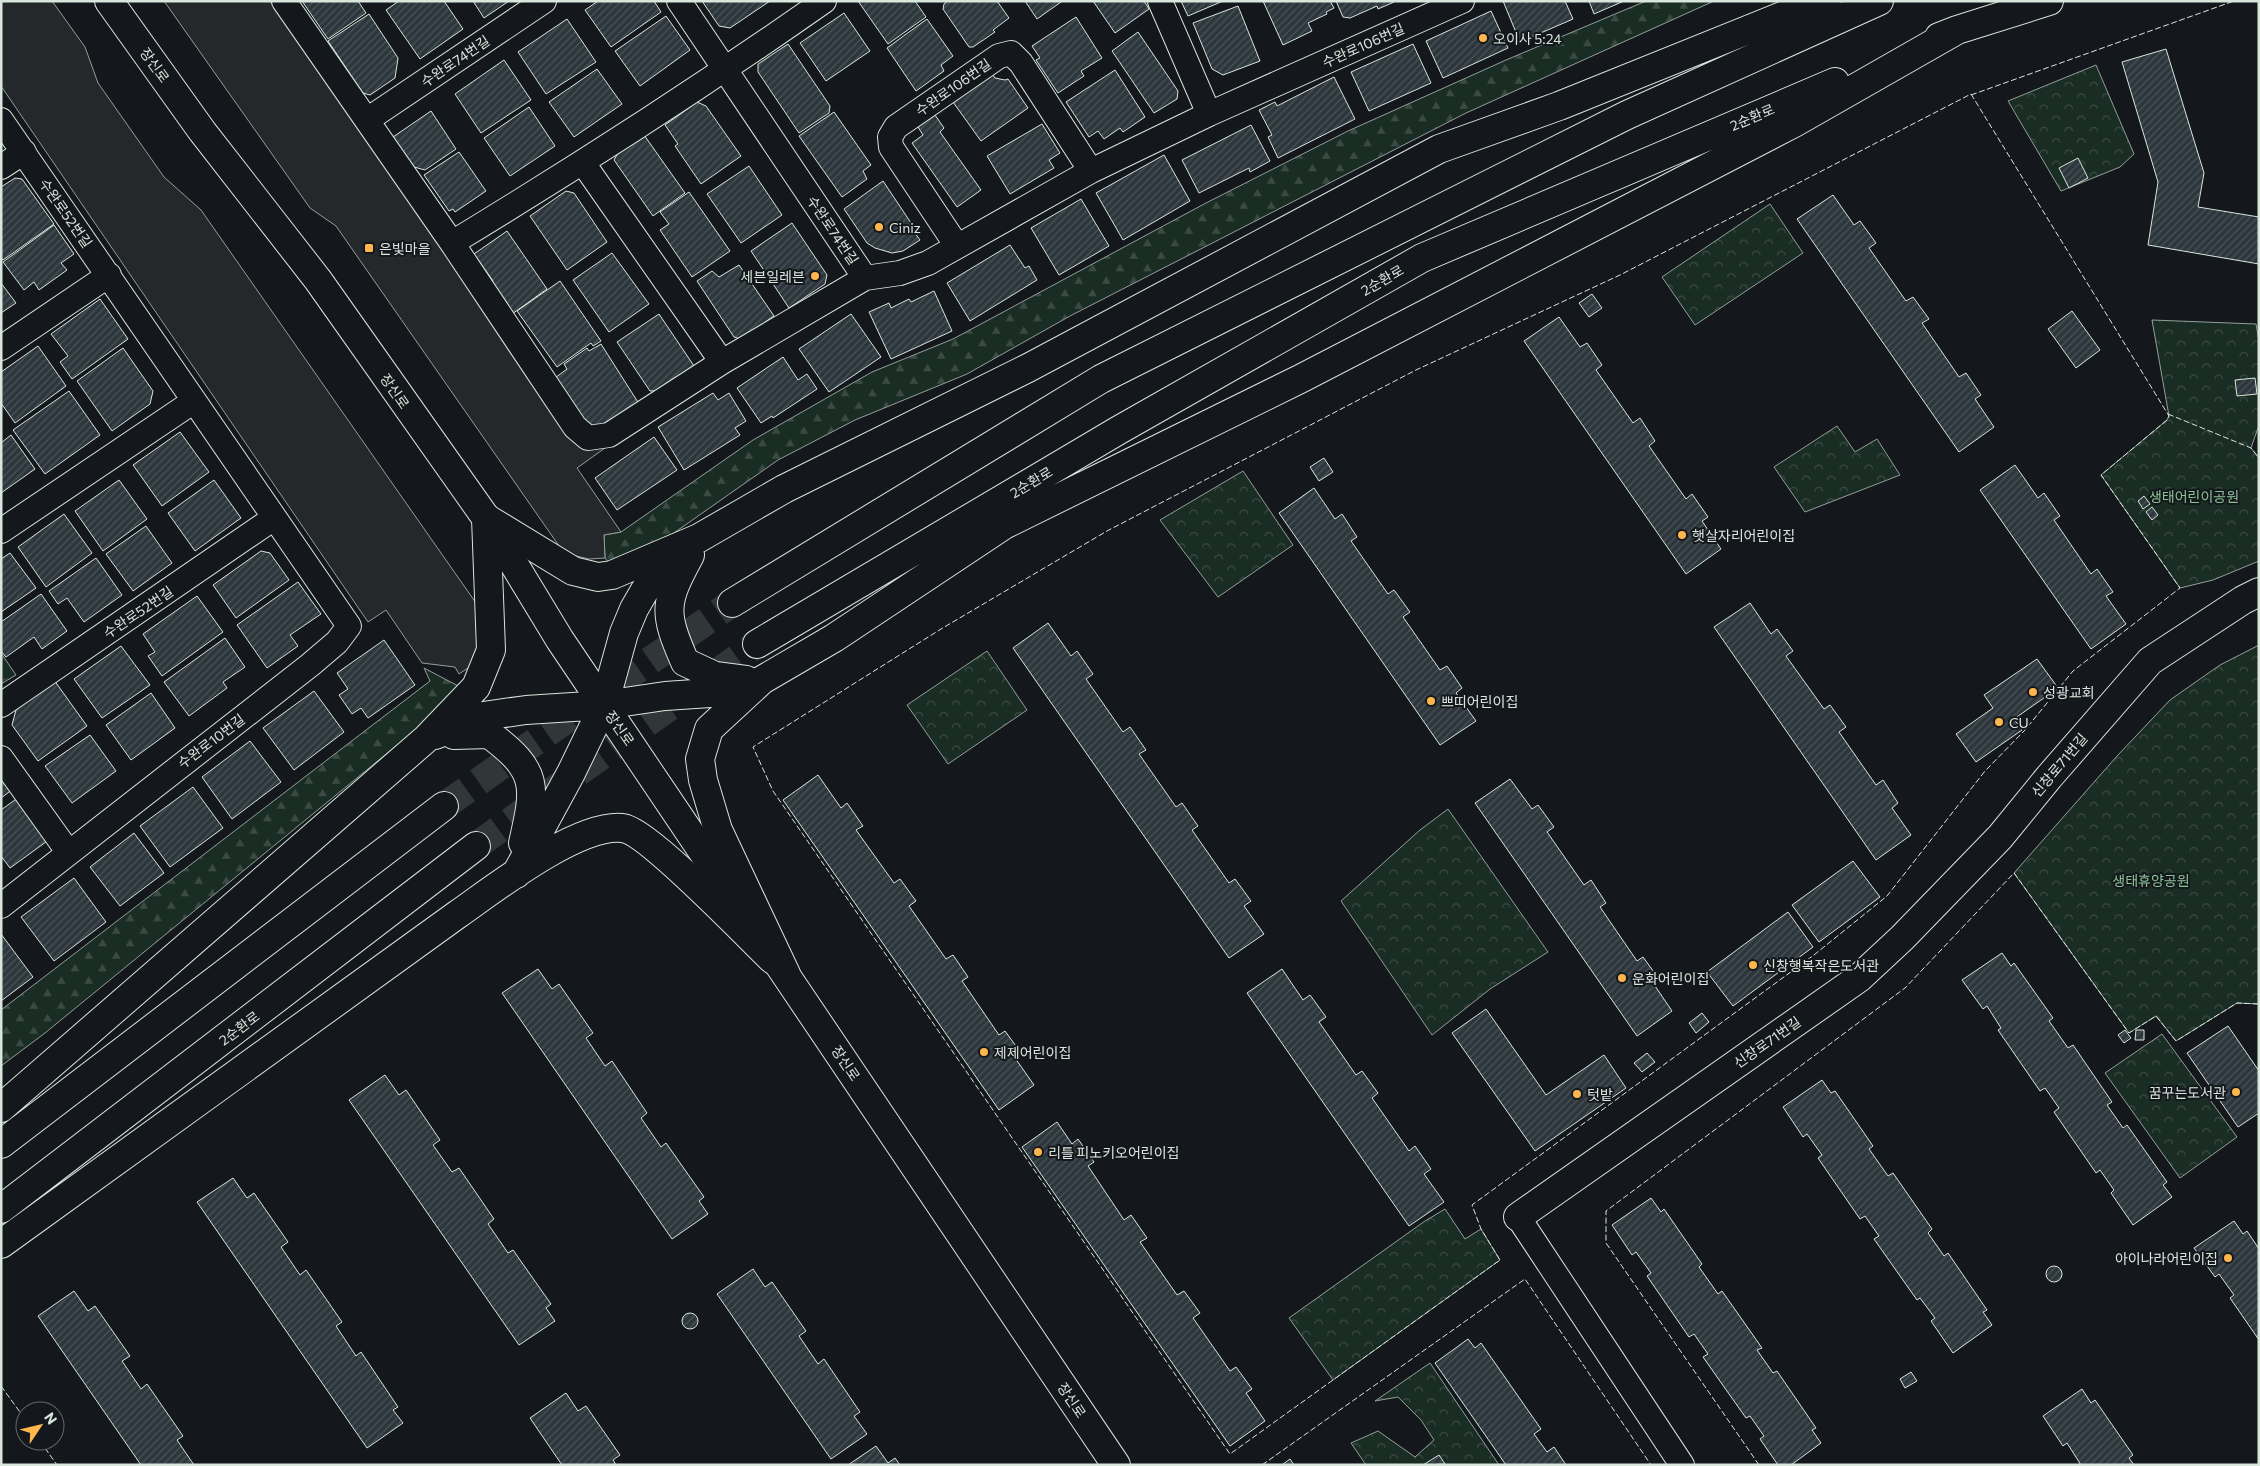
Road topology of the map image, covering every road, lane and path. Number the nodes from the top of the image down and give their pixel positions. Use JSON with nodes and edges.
{"nodes":[{"id":1,"x":109,"y":1,"type":"edge"},
{"id":2,"x":284,"y":1,"type":"edge"},
{"id":3,"x":544,"y":1,"type":"edge"},
{"id":4,"x":679,"y":1,"type":"edge"},
{"id":5,"x":824,"y":1,"type":"edge"},
{"id":6,"x":1160,"y":1,"type":"edge"},
{"id":7,"x":1462,"y":1,"type":"edge"},
{"id":8,"x":1827,"y":1,"type":"edge"},
{"id":9,"x":1880,"y":1,"type":"edge"},
{"id":10,"x":2049,"y":1,"type":"edge"},
{"id":11,"x":1957,"y":30,"type":"junction"},
{"id":12,"x":726,"y":70,"type":"junction"},
{"id":13,"x":1209,"y":114,"type":"junction"},
{"id":14,"x":1,"y":120,"type":"edge"},
{"id":15,"x":367,"y":120,"type":"junction"},
{"id":16,"x":24,"y":152,"type":"junction"},
{"id":17,"x":583,"y":163,"type":"junction"},
{"id":18,"x":1,"y":167,"type":"edge"},
{"id":19,"x":1091,"y":171,"type":"junction"},
{"id":20,"x":452,"y":242,"type":"junction"},
{"id":21,"x":956,"y":246,"type":"junction"},
{"id":22,"x":109,"y":275,"type":"junction"},
{"id":23,"x":865,"y":278,"type":"junction"},
{"id":24,"x":1,"y":348,"type":"edge"},
{"id":25,"x":722,"y":362,"type":"junction"},
{"id":26,"x":194,"y":401,"type":"junction"},
{"id":27,"x":274,"y":518,"type":"junction"},
{"id":28,"x":486,"y":518,"type":"junction"},
{"id":29,"x":1,"y":531,"type":"edge"},
{"id":30,"x":699,"y":538,"type":"junction"},
{"id":31,"x":2259,"y":592,"type":"edge"},
{"id":32,"x":732,"y":604,"type":"tunnel mouth"},
{"id":33,"x":349,"y":626,"type":"joint"},
{"id":34,"x":757,"y":644,"type":"tunnel mouth"},
{"id":35,"x":762,"y":680,"type":"junction"},
{"id":36,"x":1,"y":705,"type":"edge"},
{"id":37,"x":604,"y":705,"type":"junction"},
{"id":38,"x":427,"y":738,"type":"junction"},
{"id":39,"x":1,"y":758,"type":"edge"},
{"id":40,"x":444,"y":806,"type":"tunnel mouth"},
{"id":41,"x":476,"y":846,"type":"tunnel mouth"},
{"id":42,"x":69,"y":853,"type":"junction"},
{"id":43,"x":516,"y":874,"type":"junction"},
{"id":44,"x":1,"y":906,"type":"edge"},
{"id":45,"x":786,"y":974,"type":"junction"},
{"id":46,"x":1,"y":1108,"type":"edge"},
{"id":47,"x":1,"y":1144,"type":"edge"},
{"id":48,"x":1,"y":1209,"type":"edge"},
{"id":49,"x":1518,"y":1217,"type":"joint"},
{"id":50,"x":1,"y":1244,"type":"edge"},
{"id":51,"x":1116,"y":1465,"type":"edge"},
{"id":52,"x":1682,"y":1465,"type":"edge"}],
"edges":[{"from":1,"to":28,"type":"main road","name":"장신로"},
{"from":2,"to":15,"type":"street","name":"수완로74번길"},
{"from":3,"to":15,"type":"street","name":"수완로74번길"},
{"from":4,"to":12,"type":"street","name":"수완로74번길"},
{"from":5,"to":12,"type":"street"},
{"from":6,"to":13,"type":"street"},
{"from":7,"to":13,"type":"street","name":"수완로106번길"},
{"from":8,"to":30,"type":"main road"},
{"from":9,"to":32,"type":"main road"},
{"from":10,"to":11,"type":"main road","name":"2순환로"},
{"from":11,"to":34,"type":"main road","name":"2순환로"},
{"from":11,"to":35,"type":"main road"},
{"from":12,"to":17,"type":"street"},
{"from":12,"to":23,"type":"street","name":"수완로74번길"},
{"from":13,"to":19,"type":"street","name":"수완로106번길"},
{"from":14,"to":16,"type":"street","name":"수완로52번길"},
{"from":15,"to":20,"type":"street","name":"수완로74번길"},
{"from":16,"to":18,"type":"street"},
{"from":16,"to":22,"type":"street","name":"수완로52번길"},
{"from":17,"to":20,"type":"street"},
{"from":17,"to":25,"type":"street"},
{"from":19,"to":21,"type":"street","name":"수완로106번길"},
{"from":19,"to":21,"type":"street","name":"수완로106번길"},
{"from":20,"to":25,"type":"street","name":"수완로74번길"},
{"from":21,"to":23,"type":"street","name":"수완로106번길"},
{"from":22,"to":24,"type":"street"},
{"from":22,"to":26,"type":"street","name":"수완로52번길"},
{"from":23,"to":25,"type":"street","name":"수완로74번길"},
{"from":26,"to":27,"type":"street","name":"수완로52번길"},
{"from":26,"to":29,"type":"street"},
{"from":27,"to":33,"type":"street","name":"수완로52번길"},
{"from":27,"to":36,"type":"street","name":"수완로52번길"},
{"from":28,"to":30,"type":"main road"},
{"from":28,"to":37,"type":"main road","name":"장신로"},
{"from":28,"to":38,"type":"main road"},
{"from":30,"to":35,"type":"main road"},
{"from":30,"to":37,"type":"main road"},
{"from":31,"to":49,"type":"main road","name":"신창로71번길"},
{"from":33,"to":42,"type":"street","name":"수완로10번길"},
{"from":35,"to":37,"type":"main road"},
{"from":35,"to":45,"type":"main road"},
{"from":37,"to":38,"type":"main road"},
{"from":37,"to":43,"type":"main road"},
{"from":37,"to":45,"type":"main road","name":"장신로"},
{"from":38,"to":43,"type":"main road"},
{"from":38,"to":46,"type":"main road"},
{"from":39,"to":42,"type":"street"},
{"from":40,"to":47,"type":"main road"},
{"from":41,"to":48,"type":"main road","name":"2순환로"},
{"from":42,"to":44,"type":"street","name":"수완로10번길"},
{"from":43,"to":45,"type":"main road"},
{"from":43,"to":50,"type":"main road"},
{"from":45,"to":51,"type":"main road","name":"장신로"},
{"from":49,"to":52,"type":"street","name":"신창로71번길"}]}
